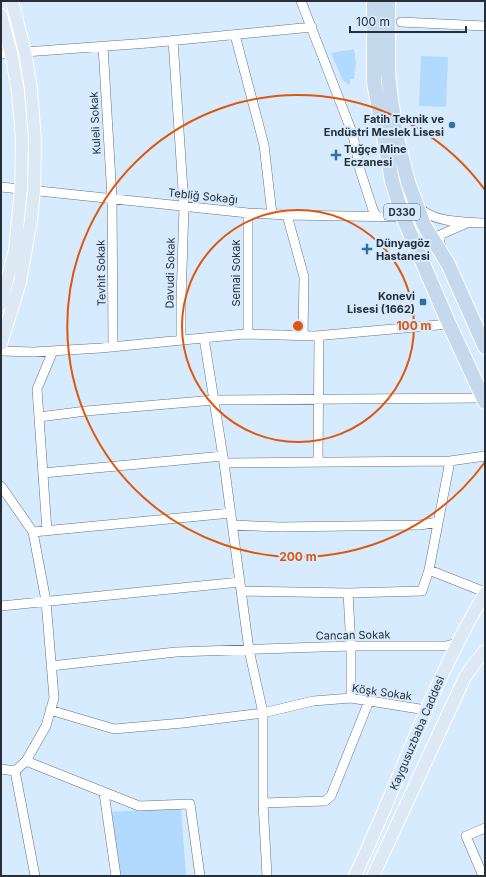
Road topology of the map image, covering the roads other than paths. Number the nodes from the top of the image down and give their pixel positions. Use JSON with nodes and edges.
{"nodes":[{"id":1,"x":12,"y":1,"type":"edge"},
{"id":2,"x":301,"y":1,"type":"edge"},
{"id":3,"x":372,"y":3,"type":"edge"},
{"id":4,"x":388,"y":3,"type":"edge"},
{"id":5,"x":1,"y":15,"type":"edge"},
{"id":6,"x":401,"y":22,"type":"dead end"},
{"id":7,"x":485,"y":26,"type":"edge"},
{"id":8,"x":312,"y":28,"type":"junction"},
{"id":9,"x":235,"y":35,"type":"junction"},
{"id":10,"x":173,"y":40,"type":"junction"},
{"id":11,"x":103,"y":46,"type":"junction"},
{"id":12,"x":25,"y":52,"type":"junction"},
{"id":13,"x":6,"y":54,"type":"edge"},
{"id":14,"x":1,"y":187,"type":"edge"},
{"id":15,"x":21,"y":189,"type":"junction"},
{"id":16,"x":34,"y":191,"type":"junction"},
{"id":17,"x":112,"y":198,"type":"junction"},
{"id":18,"x":416,"y":204,"type":"junction"},
{"id":19,"x":184,"y":206,"type":"junction"},
{"id":20,"x":248,"y":213,"type":"junction"},
{"id":21,"x":272,"y":214,"type":"junction"},
{"id":22,"x":287,"y":215,"type":"junction"},
{"id":23,"x":377,"y":217,"type":"junction"},
{"id":24,"x":403,"y":217,"type":"junction"},
{"id":25,"x":469,"y":222,"type":"junction"},
{"id":26,"x":485,"y":223,"type":"edge"},
{"id":27,"x":448,"y":264,"type":"junction"},
{"id":28,"x":1,"y":304,"type":"edge"},
{"id":29,"x":449,"y":324,"type":"junction"},
{"id":30,"x":248,"y":334,"type":"junction"},
{"id":31,"x":303,"y":336,"type":"junction"},
{"id":32,"x":319,"y":336,"type":"junction"},
{"id":33,"x":204,"y":338,"type":"junction"},
{"id":34,"x":181,"y":340,"type":"junction"},
{"id":35,"x":1,"y":344,"type":"edge"},
{"id":36,"x":114,"y":347,"type":"junction"},
{"id":37,"x":485,"y":347,"type":"edge"},
{"id":38,"x":1,"y":350,"type":"edge"},
{"id":39,"x":53,"y":351,"type":"junction"},
{"id":40,"x":319,"y":399,"type":"junction"},
{"id":41,"x":214,"y":400,"type":"junction"},
{"id":42,"x":484,"y":400,"type":"edge"},
{"id":43,"x":39,"y":417,"type":"junction"},
{"id":44,"x":485,"y":456,"type":"edge"},
{"id":45,"x":223,"y":459,"type":"junction"},
{"id":46,"x":450,"y":461,"type":"junction"},
{"id":47,"x":318,"y":463,"type":"junction"},
{"id":48,"x":43,"y":473,"type":"junction"},
{"id":49,"x":1,"y":486,"type":"edge"},
{"id":50,"x":231,"y":513,"type":"junction"},
{"id":51,"x":438,"y":522,"type":"junction"},
{"id":52,"x":232,"y":525,"type":"junction"},
{"id":53,"x":47,"y":531,"type":"junction"},
{"id":54,"x":33,"y":532,"type":"junction"},
{"id":55,"x":429,"y":570,"type":"junction"},
{"id":56,"x":241,"y":586,"type":"junction"},
{"id":57,"x":485,"y":592,"type":"edge"},
{"id":58,"x":348,"y":593,"type":"junction"},
{"id":59,"x":46,"y":601,"type":"junction"},
{"id":60,"x":1,"y":606,"type":"edge"},
{"id":61,"x":485,"y":614,"type":"edge"},
{"id":62,"x":467,"y":622,"type":"junction"},
{"id":63,"x":456,"y":643,"type":"junction"},
{"id":64,"x":351,"y":646,"type":"junction"},
{"id":65,"x":249,"y":650,"type":"junction"},
{"id":66,"x":485,"y":651,"type":"edge"},
{"id":67,"x":51,"y":666,"type":"junction"},
{"id":68,"x":351,"y":698,"type":"junction"},
{"id":69,"x":369,"y":701,"type":"junction"},
{"id":70,"x":50,"y":710,"type":"junction"},
{"id":71,"x":426,"y":710,"type":"junction"},
{"id":72,"x":263,"y":713,"type":"junction"},
{"id":73,"x":26,"y":761,"type":"junction"},
{"id":74,"x":1,"y":769,"type":"edge"},
{"id":75,"x":15,"y":771,"type":"junction"},
{"id":76,"x":104,"y":793,"type":"junction"},
{"id":77,"x":263,"y":803,"type":"junction"},
{"id":78,"x":485,"y":828,"type":"edge"},
{"id":79,"x":35,"y":876,"type":"edge"},
{"id":80,"x":116,"y":876,"type":"edge"},
{"id":81,"x":200,"y":876,"type":"edge"},
{"id":82,"x":267,"y":876,"type":"edge"},
{"id":83,"x":355,"y":876,"type":"edge"},
{"id":84,"x":373,"y":876,"type":"edge"},
{"id":85,"x":483,"y":876,"type":"edge"}],
"edges":[{"from":1,"to":12,"type":"main road"},
{"from":2,"to":8,"type":"street"},
{"from":3,"to":24,"type":"highway","number":"D330"},
{"from":4,"to":18,"type":"highway","number":"D330"},
{"from":5,"to":13,"type":"main road"},
{"from":6,"to":7,"type":"street"},
{"from":8,"to":9,"type":"street"},
{"from":8,"to":23,"type":"street"},
{"from":9,"to":10,"type":"street"},
{"from":9,"to":21,"type":"street"},
{"from":10,"to":11,"type":"street"},
{"from":10,"to":19,"type":"street","name":"Davudi Sokak"},
{"from":11,"to":12,"type":"street"},
{"from":11,"to":17,"type":"street","name":"Kuleli Sokak"},
{"from":12,"to":16,"type":"main road"},
{"from":13,"to":15,"type":"main road"},
{"from":14,"to":15,"type":"street","name":"Tebliğ Sokağı"},
{"from":15,"to":16,"type":"street","name":"Tebliğ Sokağı"},
{"from":15,"to":28,"type":"main road"},
{"from":16,"to":17,"type":"street","name":"Tebliğ Sokağı"},
{"from":16,"to":35,"type":"main road"},
{"from":17,"to":19,"type":"street","name":"Tebliğ Sokağı"},
{"from":17,"to":36,"type":"street","name":"Tevhit Sokak"},
{"from":18,"to":25,"type":"street"},
{"from":18,"to":27,"type":"highway","number":"D330"},
{"from":19,"to":20,"type":"street","name":"Tebliğ Sokağı"},
{"from":19,"to":34,"type":"street","name":"Davudi Sokak"},
{"from":20,"to":21,"type":"street","name":"Tebliğ Sokağı"},
{"from":20,"to":30,"type":"street","name":"Semai Sokak"},
{"from":21,"to":22,"type":"street","name":"Tebliğ Sokağı"},
{"from":22,"to":23,"type":"street","name":"Tebliğ Sokağı"},
{"from":22,"to":31,"type":"street"},
{"from":23,"to":24,"type":"street","name":"Tebliğ Sokağı"},
{"from":24,"to":29,"type":"highway","number":"D330"},
{"from":25,"to":26,"type":"street"},
{"from":25,"to":27,"type":"street"},
{"from":27,"to":37,"type":"highway","number":"D330"},
{"from":29,"to":32,"type":"street"},
{"from":29,"to":42,"type":"highway","number":"D330"},
{"from":30,"to":31,"type":"street"},
{"from":30,"to":33,"type":"street"},
{"from":31,"to":32,"type":"street"},
{"from":32,"to":40,"type":"street"},
{"from":33,"to":34,"type":"street"},
{"from":33,"to":41,"type":"street"},
{"from":34,"to":36,"type":"street"},
{"from":36,"to":39,"type":"street"},
{"from":38,"to":39,"type":"street"},
{"from":39,"to":43,"type":"street"},
{"from":40,"to":41,"type":"street"},
{"from":40,"to":42,"type":"street"},
{"from":40,"to":47,"type":"street"},
{"from":41,"to":43,"type":"street"},
{"from":41,"to":45,"type":"street"},
{"from":43,"to":48,"type":"street"},
{"from":44,"to":46,"type":"street"},
{"from":45,"to":47,"type":"street"},
{"from":45,"to":48,"type":"street"},
{"from":45,"to":50,"type":"street"},
{"from":46,"to":47,"type":"street"},
{"from":46,"to":51,"type":"street"},
{"from":48,"to":53,"type":"street"},
{"from":49,"to":54,"type":"street"},
{"from":50,"to":52,"type":"street"},
{"from":50,"to":53,"type":"street"},
{"from":51,"to":52,"type":"street"},
{"from":51,"to":55,"type":"street"},
{"from":52,"to":56,"type":"street"},
{"from":53,"to":54,"type":"street"},
{"from":54,"to":59,"type":"street"},
{"from":55,"to":57,"type":"street"},
{"from":55,"to":58,"type":"street"},
{"from":56,"to":58,"type":"street"},
{"from":56,"to":59,"type":"street"},
{"from":56,"to":65,"type":"street"},
{"from":57,"to":62,"type":"main road","name":"Kaygusuzbaba Caddesi"},
{"from":58,"to":64,"type":"street"},
{"from":59,"to":60,"type":"street"},
{"from":59,"to":67,"type":"street"},
{"from":61,"to":62,"type":"main road"},
{"from":62,"to":63,"type":"main road","name":"Kaygusuzbaba Caddesi"},
{"from":63,"to":64,"type":"street","name":"Cancan Sokak"},
{"from":63,"to":71,"type":"main road","name":"Kaygusuzbaba Caddesi"},
{"from":64,"to":65,"type":"street","name":"Cancan Sokak"},
{"from":64,"to":68,"type":"street"},
{"from":65,"to":67,"type":"street","name":"Cancan Sokak"},
{"from":65,"to":72,"type":"street"},
{"from":66,"to":84,"type":"main road","name":"Kaygusuzbaba Caddesi"},
{"from":67,"to":70,"type":"street"},
{"from":68,"to":69,"type":"street","name":"Köşk Sokak"},
{"from":68,"to":72,"type":"street","name":"Köşk Sokak"},
{"from":69,"to":71,"type":"street","name":"Köşk Sokak"},
{"from":69,"to":77,"type":"street"},
{"from":70,"to":72,"type":"street","name":"Köşk Sokak"},
{"from":70,"to":73,"type":"street"},
{"from":71,"to":83,"type":"main road","name":"Kaygusuzbaba Caddesi"},
{"from":72,"to":77,"type":"street"},
{"from":73,"to":75,"type":"street"},
{"from":73,"to":76,"type":"street"},
{"from":74,"to":75,"type":"street"},
{"from":75,"to":79,"type":"street"},
{"from":76,"to":80,"type":"street"},
{"from":76,"to":81,"type":"street"},
{"from":77,"to":82,"type":"street"},
{"from":78,"to":85,"type":"street"}]}
